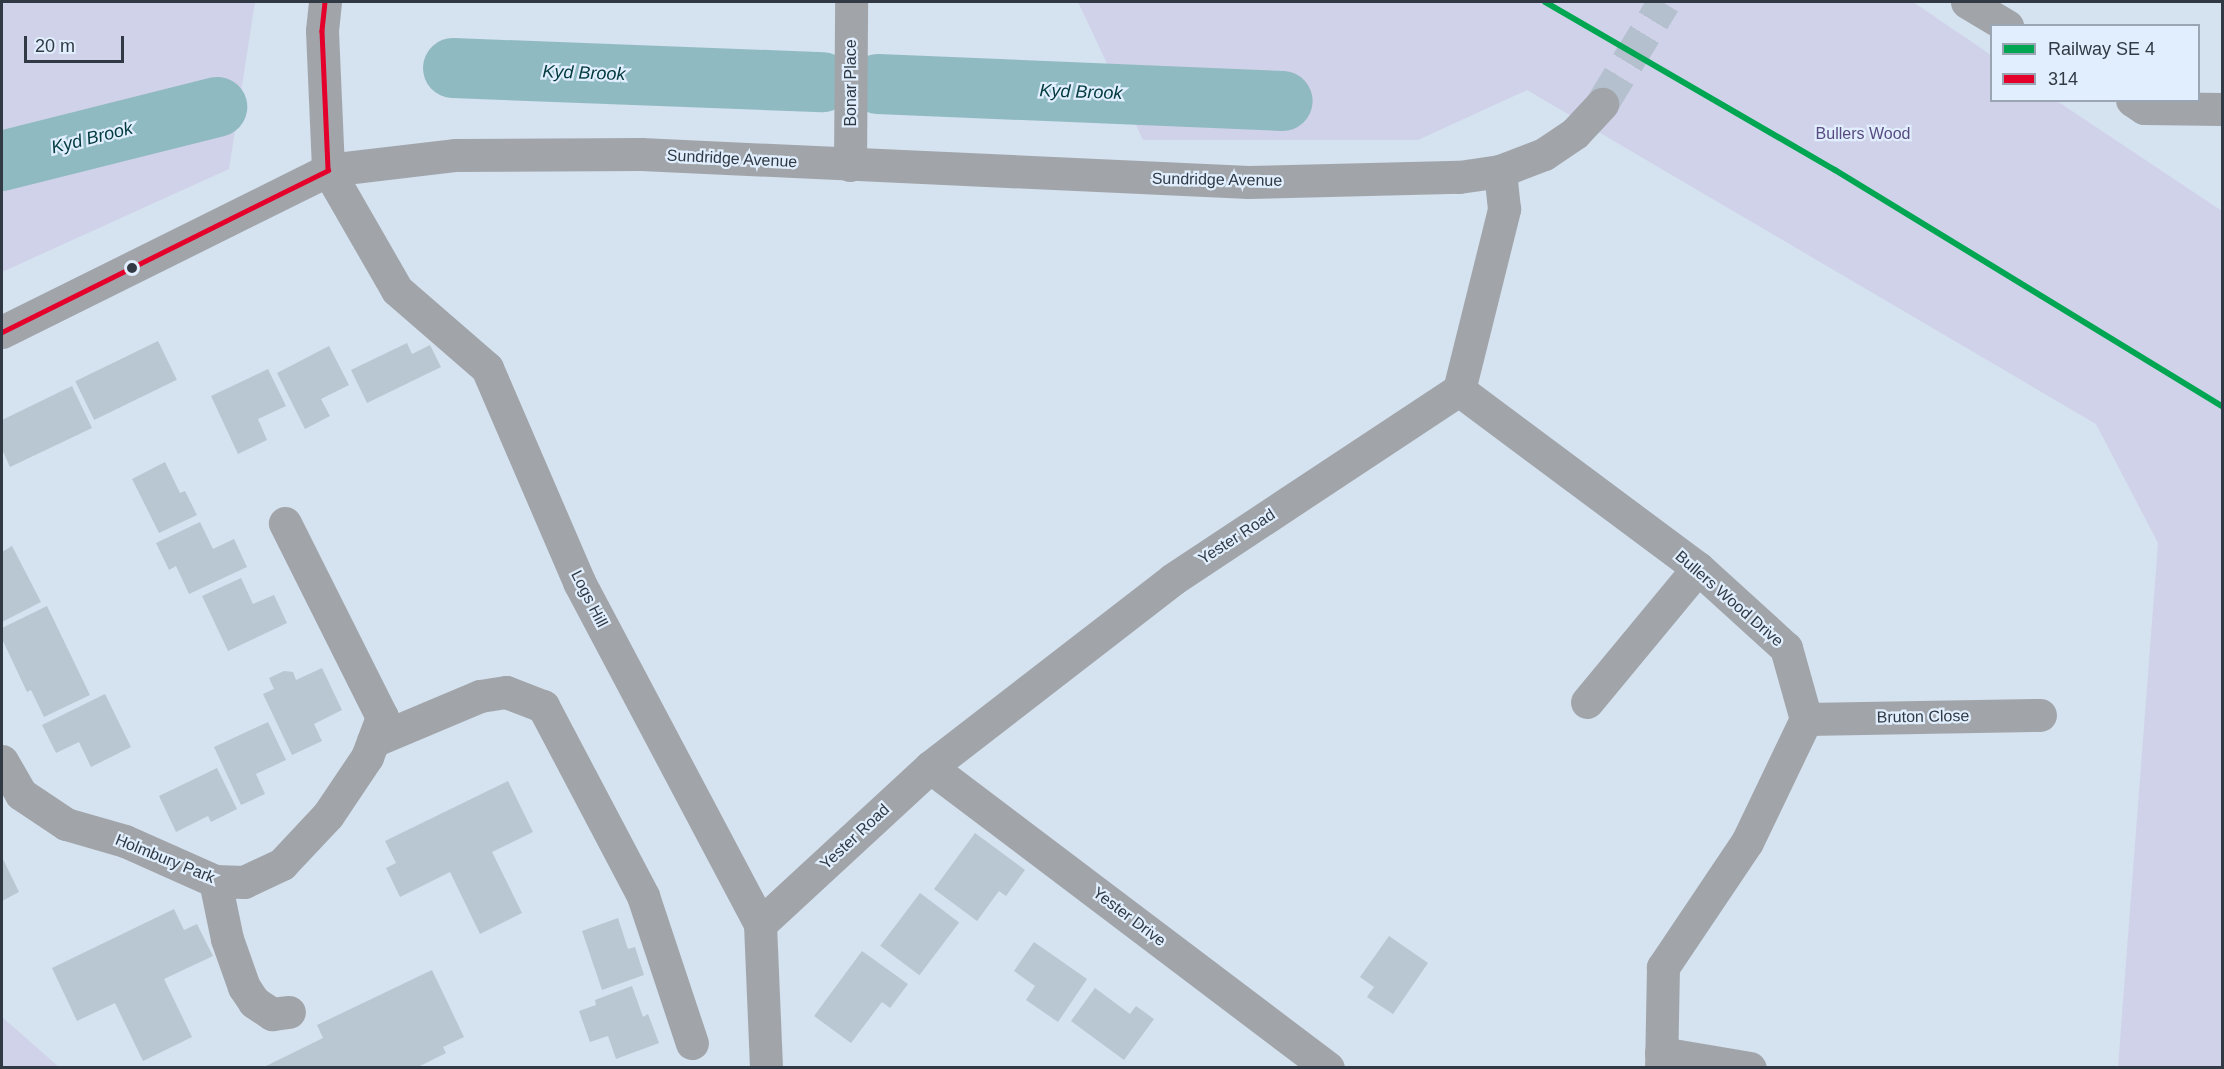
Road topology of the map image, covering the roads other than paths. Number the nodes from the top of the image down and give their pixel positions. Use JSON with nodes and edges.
{"nodes":[{"id":1,"x":325,"y":2,"type":"edge"},
{"id":2,"x":851,"y":2,"type":"edge"},
{"id":3,"x":1967,"y":2,"type":"edge"},
{"id":4,"x":2004,"y":24,"type":"edge"},
{"id":5,"x":2135,"y":102,"type":"edge"},
{"id":6,"x":1602,"y":104,"type":"tunnel mouth"},
{"id":7,"x":2223,"y":109,"type":"edge"},
{"id":8,"x":850,"y":165,"type":"junction"},
{"id":9,"x":328,"y":170,"type":"junction"},
{"id":10,"x":1500,"y":171,"type":"junction"},
{"id":11,"x":2,"y":332,"type":"edge"},
{"id":12,"x":1459,"y":390,"type":"junction"},
{"id":13,"x":285,"y":523,"type":"dead end"},
{"id":14,"x":1698,"y":568,"type":"junction"},
{"id":15,"x":1587,"y":702,"type":"dead end"},
{"id":16,"x":2040,"y":715,"type":"dead end"},
{"id":17,"x":1806,"y":719,"type":"junction"},
{"id":18,"x":373,"y":741,"type":"junction"},
{"id":19,"x":2,"y":760,"type":"edge"},
{"id":20,"x":930,"y":767,"type":"junction"},
{"id":21,"x":215,"y":881,"type":"junction"},
{"id":22,"x":760,"y":924,"type":"junction"},
{"id":23,"x":290,"y":1012,"type":"dead end"},
{"id":24,"x":692,"y":1043,"type":"dead end"},
{"id":25,"x":1661,"y":1060,"type":"edge"},
{"id":26,"x":766,"y":1068,"type":"edge"},
{"id":27,"x":1328,"y":1068,"type":"edge"},
{"id":28,"x":1750,"y":1068,"type":"edge"}],
"edges":[{"from":1,"to":9,"type":"street"},
{"from":2,"to":8,"type":"street","name":"Bonar Place"},
{"from":3,"to":4,"type":"street"},
{"from":5,"to":7,"type":"street"},
{"from":6,"to":10,"type":"street"},
{"from":8,"to":9,"type":"street","name":"Sundridge Avenue"},
{"from":8,"to":10,"type":"street","name":"Sundridge Avenue"},
{"from":9,"to":11,"type":"street","name":"Sundridge Avenue"},
{"from":9,"to":22,"type":"street","name":"Logs Hill"},
{"from":10,"to":12,"type":"street"},
{"from":12,"to":14,"type":"street","name":"Bullers Wood Drive"},
{"from":12,"to":20,"type":"street","name":"Yester Road"},
{"from":13,"to":18,"type":"street","name":"Holmbury Park"},
{"from":14,"to":15,"type":"street"},
{"from":14,"to":17,"type":"street","name":"Bullers Wood Drive"},
{"from":16,"to":17,"type":"street","name":"Bruton Close"},
{"from":17,"to":25,"type":"street"},
{"from":18,"to":21,"type":"street","name":"Holmbury Park"},
{"from":18,"to":24,"type":"street"},
{"from":19,"to":21,"type":"street","name":"Holmbury Park"},
{"from":20,"to":22,"type":"street","name":"Yester Road"},
{"from":20,"to":27,"type":"street","name":"Yester Drive"},
{"from":21,"to":23,"type":"street"},
{"from":22,"to":26,"type":"street","name":"Logs Hill"},
{"from":25,"to":28,"type":"street"}]}
